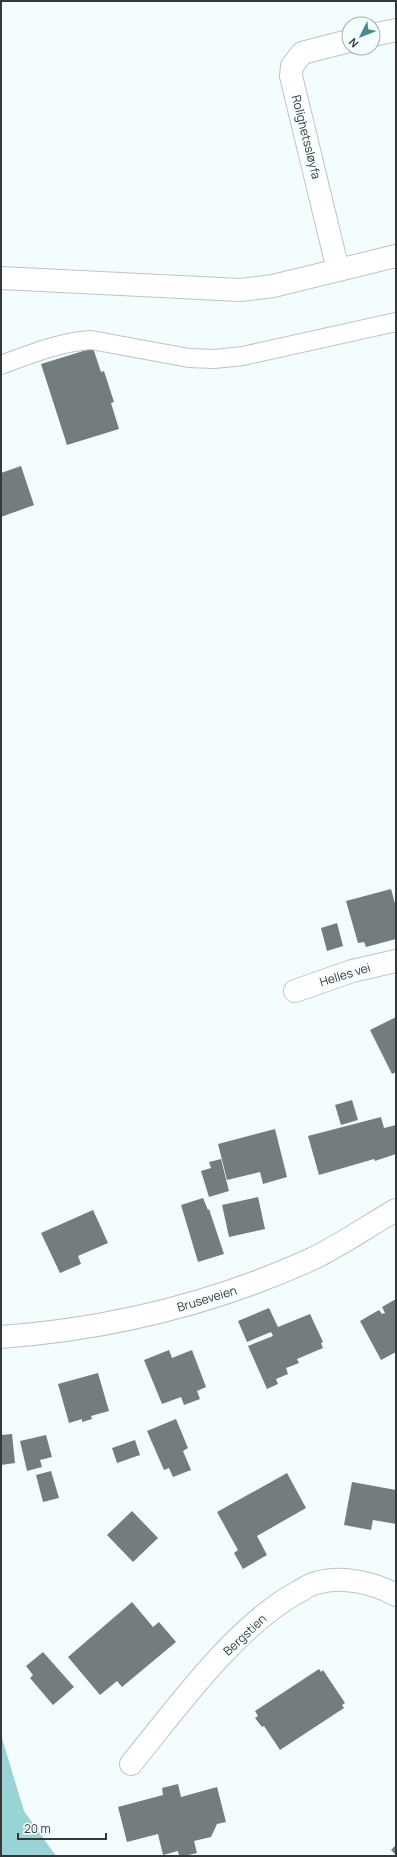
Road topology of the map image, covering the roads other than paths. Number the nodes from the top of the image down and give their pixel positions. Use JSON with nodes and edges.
{"nodes":[{"id":1,"x":396,"y":30,"type":"edge"},
{"id":2,"x":381,"y":34,"type":"edge"},
{"id":3,"x":341,"y":44,"type":"edge"},
{"id":4,"x":396,"y":256,"type":"edge"},
{"id":5,"x":338,"y":270,"type":"junction"},
{"id":6,"x":1,"y":278,"type":"edge"},
{"id":7,"x":396,"y":322,"type":"edge"},
{"id":8,"x":1,"y":365,"type":"edge"},
{"id":9,"x":396,"y":961,"type":"edge"},
{"id":10,"x":295,"y":991,"type":"dead end"},
{"id":11,"x":396,"y":1210,"type":"edge"},
{"id":12,"x":1,"y":1337,"type":"edge"},
{"id":13,"x":396,"y":1595,"type":"edge"},
{"id":14,"x":131,"y":1764,"type":"dead end"}],
"edges":[{"from":1,"to":2,"type":"street"},
{"from":3,"to":5,"type":"street","name":"Rolighetssløyfa"},
{"from":4,"to":5,"type":"street"},
{"from":5,"to":6,"type":"street"},
{"from":7,"to":8,"type":"lane"},
{"from":9,"to":10,"type":"street","name":"Helles vei"},
{"from":11,"to":12,"type":"street","name":"Bruseveien"},
{"from":13,"to":14,"type":"street","name":"Bergstien"}]}
